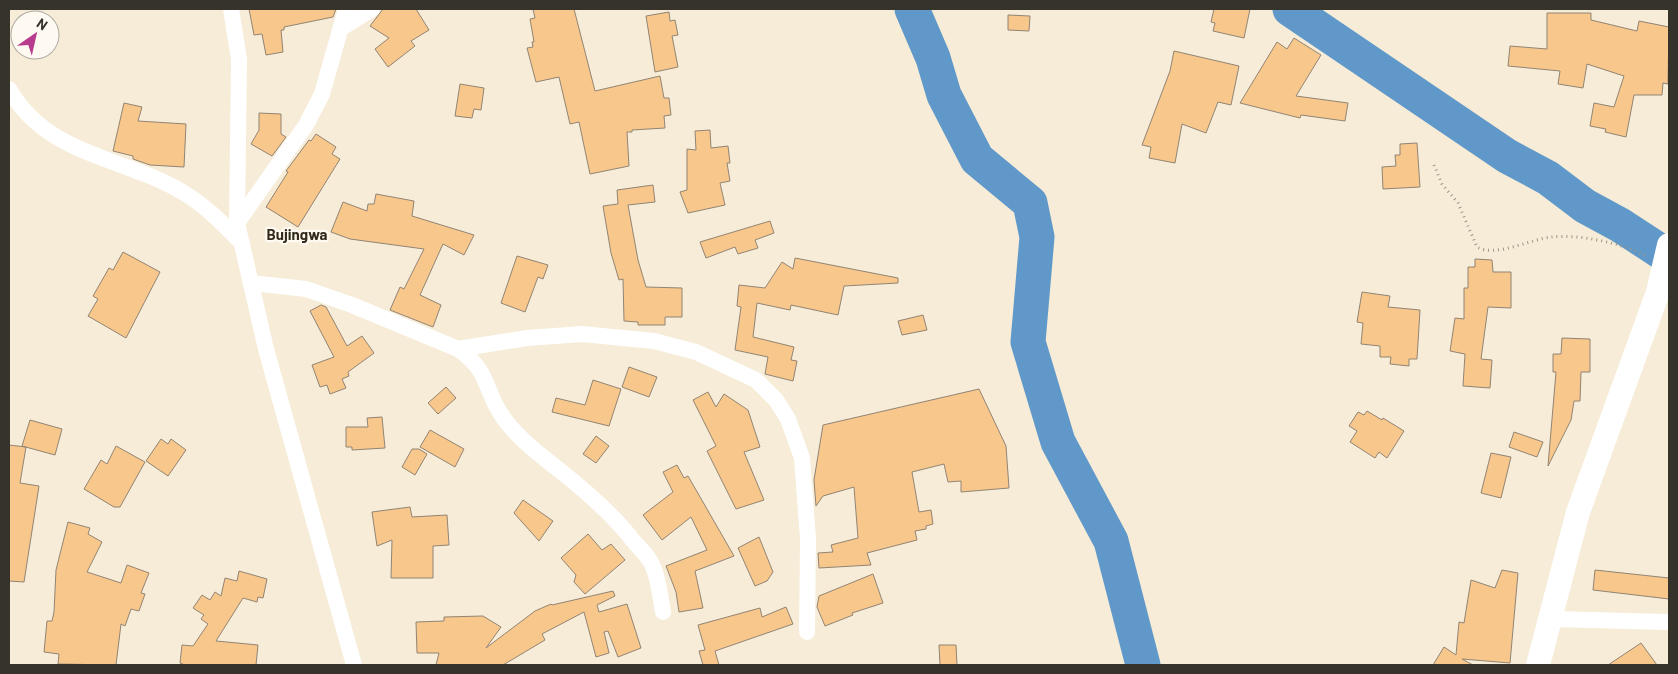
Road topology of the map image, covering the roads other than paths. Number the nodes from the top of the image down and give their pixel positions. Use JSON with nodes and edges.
{"nodes":[{"id":1,"x":231,"y":9,"type":"edge"},
{"id":2,"x":346,"y":9,"type":"edge"},
{"id":3,"x":372,"y":9,"type":"edge"},
{"id":4,"x":340,"y":29,"type":"junction"},
{"id":5,"x":9,"y":89,"type":"edge"},
{"id":6,"x":237,"y":223,"type":"junction"},
{"id":7,"x":242,"y":243,"type":"junction"},
{"id":8,"x":1667,"y":255,"type":"edge"},
{"id":9,"x":251,"y":283,"type":"junction"},
{"id":10,"x":458,"y":349,"type":"junction"},
{"id":11,"x":663,"y":612,"type":"dead end"},
{"id":12,"x":1551,"y":618,"type":"junction"},
{"id":13,"x":1669,"y":622,"type":"edge"},
{"id":14,"x":807,"y":632,"type":"dead end"},
{"id":15,"x":354,"y":665,"type":"edge"},
{"id":16,"x":1538,"y":665,"type":"edge"}],
"edges":[{"from":1,"to":6,"type":"street"},
{"from":2,"to":4,"type":"street"},
{"from":3,"to":4,"type":"street"},
{"from":4,"to":6,"type":"street"},
{"from":5,"to":7,"type":"street"},
{"from":6,"to":7,"type":"street"},
{"from":7,"to":9,"type":"street"},
{"from":8,"to":12,"type":"street"},
{"from":9,"to":10,"type":"street"},
{"from":9,"to":15,"type":"street"},
{"from":10,"to":11,"type":"street"},
{"from":10,"to":14,"type":"street"},
{"from":12,"to":13,"type":"street"},
{"from":12,"to":16,"type":"street"}]}
